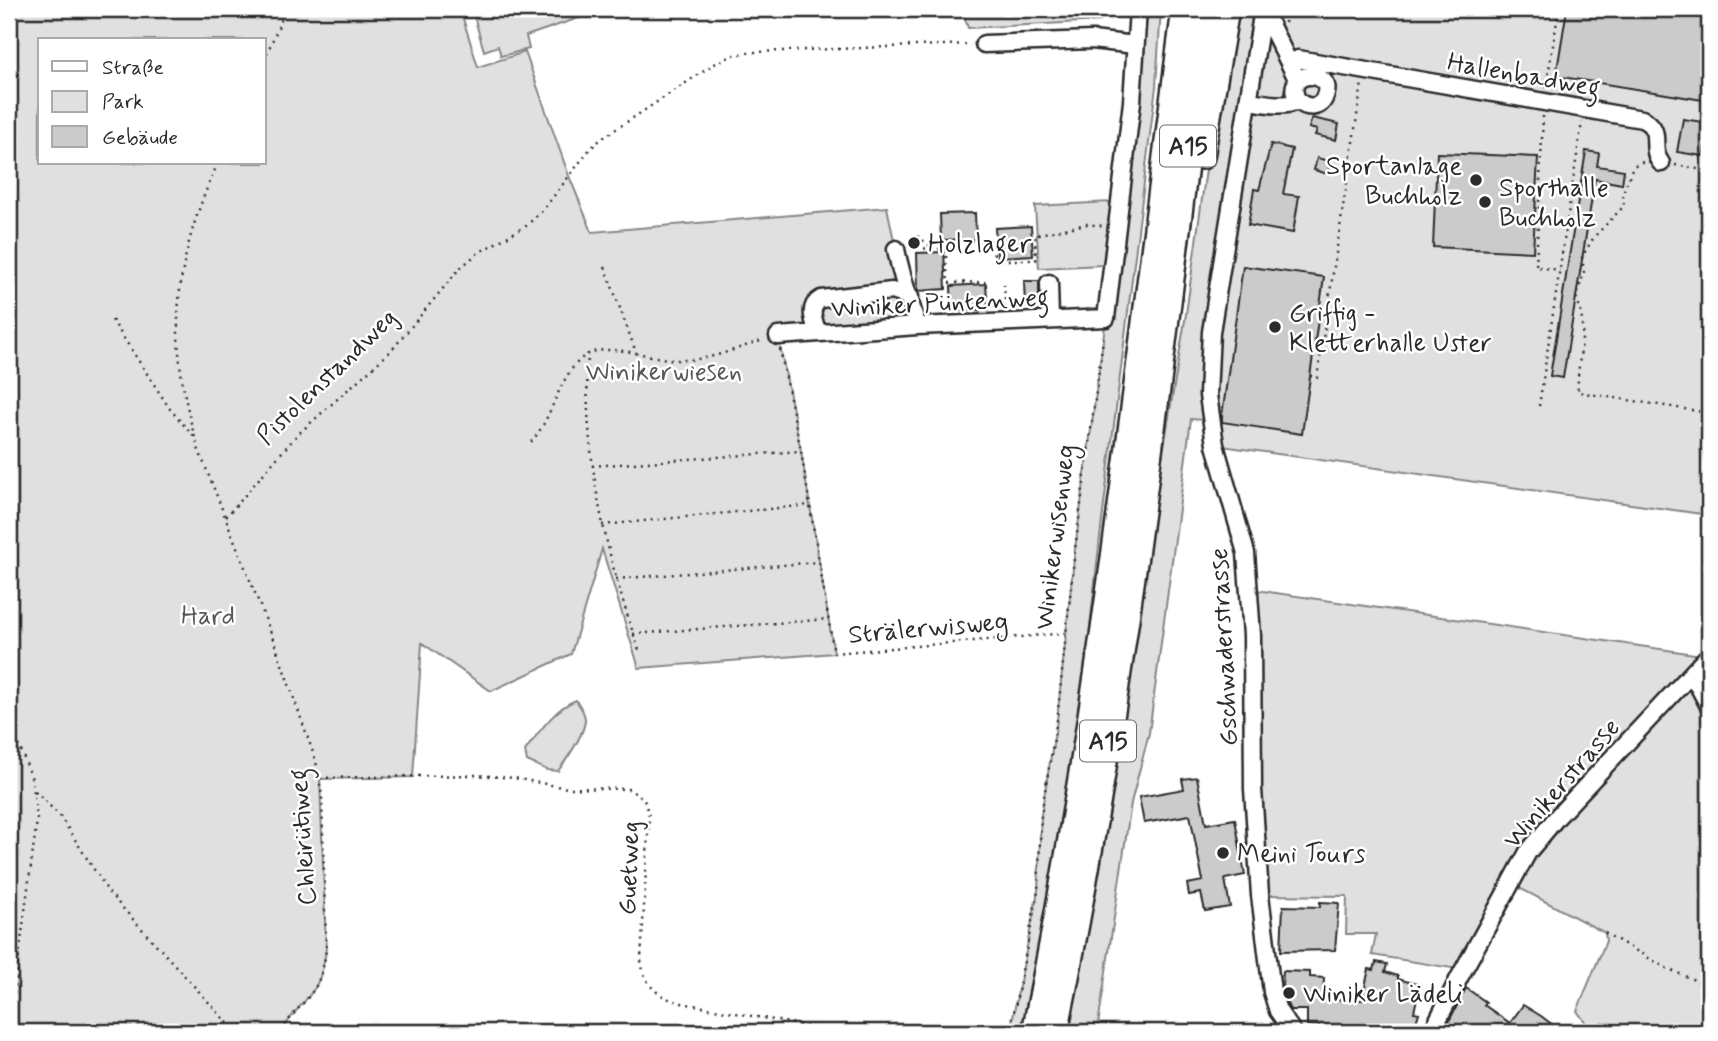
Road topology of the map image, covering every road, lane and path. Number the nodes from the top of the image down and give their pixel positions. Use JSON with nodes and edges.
{"nodes":[{"id":1,"x":286,"y":9,"type":"edge"},
{"id":2,"x":1138,"y":9,"type":"edge"},
{"id":3,"x":1170,"y":9,"type":"edge"},
{"id":4,"x":1184,"y":9,"type":"edge"},
{"id":5,"x":1205,"y":9,"type":"edge"},
{"id":6,"x":1227,"y":9,"type":"edge"},
{"id":7,"x":1263,"y":9,"type":"edge"},
{"id":8,"x":1559,"y":9,"type":"edge"},
{"id":9,"x":984,"y":44,"type":"joint"},
{"id":10,"x":1135,"y":46,"type":"junction"},
{"id":11,"x":266,"y":55,"type":"edge"},
{"id":12,"x":1298,"y":60,"type":"dead end"},
{"id":13,"x":1364,"y":72,"type":"junction"},
{"id":14,"x":1309,"y":73,"type":"junction"},
{"id":15,"x":1249,"y":101,"type":"junction"},
{"id":16,"x":1298,"y":101,"type":"junction"},
{"id":17,"x":1544,"y":102,"type":"junction"},
{"id":18,"x":1584,"y":109,"type":"junction"},
{"id":19,"x":1658,"y":160,"type":"junction"},
{"id":20,"x":218,"y":164,"type":"edge"},
{"id":21,"x":1709,"y":171,"type":"edge"},
{"id":22,"x":1160,"y":191,"type":"junction"},
{"id":23,"x":1117,"y":228,"type":"junction"},
{"id":24,"x":917,"y":236,"type":"dead end"},
{"id":25,"x":946,"y":248,"type":"junction"},
{"id":26,"x":895,"y":249,"type":"joint"},
{"id":27,"x":934,"y":249,"type":"junction"},
{"id":28,"x":605,"y":267,"type":"dead end"},
{"id":29,"x":1560,"y":270,"type":"junction"},
{"id":30,"x":986,"y":282,"type":"dead end"},
{"id":31,"x":1049,"y":283,"type":"dead end"},
{"id":32,"x":1004,"y":284,"type":"dead end"},
{"id":33,"x":1172,"y":284,"type":"junction"},
{"id":34,"x":909,"y":297,"type":"junction"},
{"id":35,"x":1106,"y":318,"type":"junction"},
{"id":36,"x":112,"y":320,"type":"dead end"},
{"id":37,"x":1050,"y":320,"type":"junction"},
{"id":38,"x":1006,"y":323,"type":"junction"},
{"id":39,"x":918,"y":326,"type":"junction"},
{"id":40,"x":818,"y":333,"type":"junction"},
{"id":41,"x":778,"y":336,"type":"junction"},
{"id":42,"x":588,"y":353,"type":"junction"},
{"id":43,"x":637,"y":355,"type":"junction"},
{"id":44,"x":1310,"y":376,"type":"dead end"},
{"id":45,"x":1539,"y":406,"type":"dead end"},
{"id":46,"x":1709,"y":413,"type":"edge"},
{"id":47,"x":196,"y":440,"type":"junction"},
{"id":48,"x":531,"y":442,"type":"dead end"},
{"id":49,"x":802,"y":451,"type":"junction"},
{"id":50,"x":592,"y":466,"type":"junction"},
{"id":51,"x":810,"y":505,"type":"junction"},
{"id":52,"x":226,"y":517,"type":"junction"},
{"id":53,"x":602,"y":524,"type":"junction"},
{"id":54,"x":820,"y":562,"type":"junction"},
{"id":55,"x":616,"y":579,"type":"junction"},
{"id":56,"x":829,"y":619,"type":"junction"},
{"id":57,"x":1068,"y":633,"type":"junction"},
{"id":58,"x":633,"y":634,"type":"junction"},
{"id":59,"x":639,"y":650,"type":"dead end"},
{"id":60,"x":1709,"y":655,"type":"edge"},
{"id":61,"x":1692,"y":674,"type":"junction"},
{"id":62,"x":1709,"y":706,"type":"edge"},
{"id":63,"x":9,"y":725,"type":"edge"},
{"id":64,"x":320,"y":779,"type":"junction"},
{"id":65,"x":35,"y":791,"type":"junction"},
{"id":66,"x":1605,"y":933,"type":"dead end"},
{"id":67,"x":1709,"y":986,"type":"edge"},
{"id":68,"x":9,"y":1032,"type":"edge"},
{"id":69,"x":60,"y":1032,"type":"edge"},
{"id":70,"x":203,"y":1032,"type":"edge"},
{"id":71,"x":236,"y":1032,"type":"edge"},
{"id":72,"x":282,"y":1032,"type":"edge"},
{"id":73,"x":838,"y":1032,"type":"edge"},
{"id":74,"x":1010,"y":1032,"type":"edge"},
{"id":75,"x":1034,"y":1032,"type":"edge"},
{"id":76,"x":1056,"y":1032,"type":"edge"},
{"id":77,"x":1293,"y":1032,"type":"edge"},
{"id":78,"x":1432,"y":1032,"type":"edge"}],
"edges":[{"from":1,"to":11,"type":"path"},
{"from":2,"to":10,"type":"street"},
{"from":3,"to":22,"type":"highway"},
{"from":4,"to":22,"type":"highway","number":"A15"},
{"from":5,"to":33,"type":"highway","number":"A15"},
{"from":6,"to":33,"type":"highway"},
{"from":7,"to":14,"type":"street"},
{"from":7,"to":15,"type":"street","name":"Gschwaderstrasse"},
{"from":8,"to":17,"type":"path"},
{"from":9,"to":10,"type":"street"},
{"from":9,"to":52,"type":"path","name":"Pistolenstandweg"},
{"from":10,"to":23,"type":"street"},
{"from":12,"to":14,"type":"street","name":"Hallenbadweg"},
{"from":13,"to":14,"type":"street","name":"Hallenbadweg"},
{"from":13,"to":17,"type":"street","name":"Hallenbadweg"},
{"from":13,"to":44,"type":"path"},
{"from":14,"to":16,"type":"street"},
{"from":14,"to":16,"type":"street"},
{"from":15,"to":16,"type":"street"},
{"from":15,"to":77,"type":"street","name":"Gschwaderstrasse"},
{"from":17,"to":18,"type":"street","name":"Hallenbadweg"},
{"from":17,"to":29,"type":"path"},
{"from":18,"to":19,"type":"street","name":"Hallenbadweg"},
{"from":18,"to":29,"type":"path"},
{"from":19,"to":21,"type":"path"},
{"from":19,"to":46,"type":"path"},
{"from":20,"to":47,"type":"path"},
{"from":22,"to":75,"type":"highway","number":"A15"},
{"from":23,"to":25,"type":"path"},
{"from":23,"to":35,"type":"street"},
{"from":24,"to":27,"type":"path"},
{"from":25,"to":27,"type":"path"},
{"from":25,"to":30,"type":"path"},
{"from":26,"to":27,"type":"path"},
{"from":26,"to":34,"type":"street"},
{"from":28,"to":43,"type":"path"},
{"from":29,"to":45,"type":"path"},
{"from":31,"to":37,"type":"street"},
{"from":32,"to":38,"type":"path"},
{"from":33,"to":76,"type":"highway","number":"A15"},
{"from":34,"to":39,"type":"street"},
{"from":34,"to":40,"type":"street"},
{"from":35,"to":37,"type":"street","name":"Winiker Püntenweg"},
{"from":35,"to":57,"type":"path","name":"Winikerwisenweg"},
{"from":36,"to":47,"type":"path"},
{"from":37,"to":38,"type":"street","name":"Winiker Püntenweg"},
{"from":38,"to":39,"type":"street","name":"Winiker Püntenweg"},
{"from":39,"to":40,"type":"street","name":"Winiker Püntenweg"},
{"from":40,"to":41,"type":"street","name":"Winiker Püntenweg"},
{"from":41,"to":43,"type":"path"},
{"from":41,"to":49,"type":"path"},
{"from":42,"to":43,"type":"path"},
{"from":42,"to":48,"type":"path"},
{"from":42,"to":50,"type":"path"},
{"from":47,"to":52,"type":"path","name":"Chleirütiweg"},
{"from":49,"to":50,"type":"path"},
{"from":49,"to":51,"type":"path"},
{"from":50,"to":53,"type":"path"},
{"from":51,"to":53,"type":"path"},
{"from":51,"to":54,"type":"path"},
{"from":52,"to":64,"type":"path","name":"Chleirütiweg"},
{"from":53,"to":55,"type":"path"},
{"from":54,"to":55,"type":"path"},
{"from":54,"to":56,"type":"path"},
{"from":55,"to":58,"type":"path"},
{"from":56,"to":57,"type":"path","name":"Strälerwisweg"},
{"from":56,"to":58,"type":"path"},
{"from":57,"to":74,"type":"path","name":"Winikerwisenweg"},
{"from":58,"to":59,"type":"path"},
{"from":60,"to":61,"type":"street","name":"Winikerstrasse"},
{"from":61,"to":62,"type":"street"},
{"from":61,"to":78,"type":"street","name":"Winikerstrasse"},
{"from":63,"to":65,"type":"path"},
{"from":64,"to":72,"type":"path","name":"Chleirütiweg"},
{"from":64,"to":73,"type":"path","name":"Guetweg"},
{"from":65,"to":68,"type":"path"},
{"from":65,"to":71,"type":"path"},
{"from":66,"to":67,"type":"path"},
{"from":69,"to":70,"type":"path"}]}
